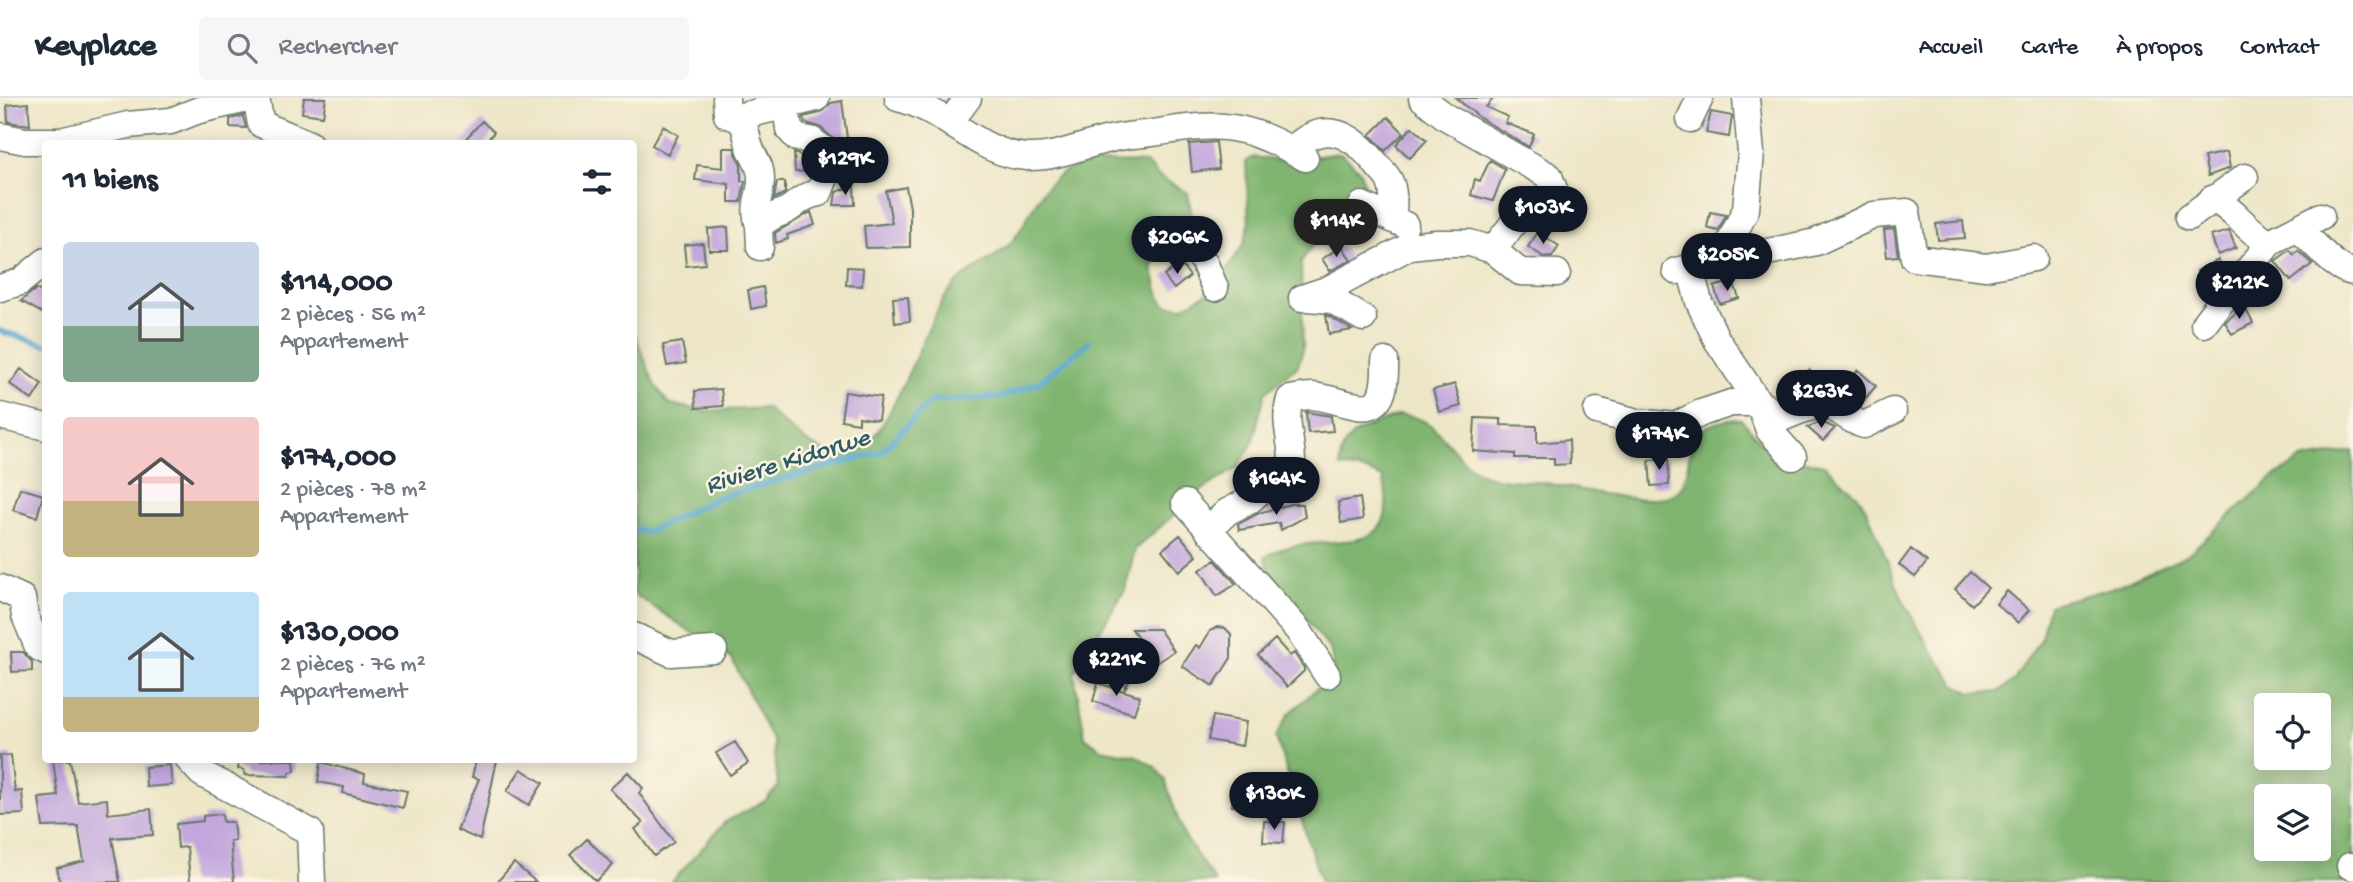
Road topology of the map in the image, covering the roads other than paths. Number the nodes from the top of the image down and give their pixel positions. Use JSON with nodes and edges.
{"nodes":[{"id":1,"x":816,"y":98,"type":"edge"},
{"id":2,"x":898,"y":98,"type":"edge"},
{"id":3,"x":968,"y":98,"type":"edge"},
{"id":4,"x":1422,"y":98,"type":"edge"},
{"id":5,"x":1746,"y":98,"type":"edge"},
{"id":6,"x":786,"y":105,"type":"junction"},
{"id":7,"x":732,"y":108,"type":"edge"},
{"id":8,"x":951,"y":121,"type":"junction"},
{"id":9,"x":0,"y":136,"type":"edge"},
{"id":10,"x":64,"y":140,"type":"edge"},
{"id":11,"x":299,"y":140,"type":"edge"},
{"id":12,"x":42,"y":141,"type":"edge"},
{"id":13,"x":2245,"y":177,"type":"dead end"},
{"id":14,"x":1916,"y":191,"type":"dead end"},
{"id":15,"x":2213,"y":198,"type":"junction"},
{"id":16,"x":1362,"y":205,"type":"dead end"},
{"id":17,"x":1874,"y":215,"type":"junction"},
{"id":18,"x":2321,"y":216,"type":"dead end"},
{"id":19,"x":2189,"y":217,"type":"dead end"},
{"id":20,"x":1393,"y":220,"type":"junction"},
{"id":21,"x":1182,"y":230,"type":"dead end"},
{"id":22,"x":2298,"y":230,"type":"junction"},
{"id":23,"x":2270,"y":242,"type":"junction"},
{"id":24,"x":1421,"y":245,"type":"junction"},
{"id":25,"x":1493,"y":250,"type":"junction"},
{"id":26,"x":2034,"y":258,"type":"dead end"},
{"id":27,"x":1720,"y":263,"type":"junction"},
{"id":28,"x":42,"y":264,"type":"edge"},
{"id":29,"x":2353,"y":272,"type":"edge"},
{"id":30,"x":1556,"y":273,"type":"dead end"},
{"id":31,"x":0,"y":288,"type":"edge"},
{"id":32,"x":1215,"y":288,"type":"dead end"},
{"id":33,"x":1363,"y":318,"type":"dead end"},
{"id":34,"x":2204,"y":324,"type":"dead end"},
{"id":35,"x":1385,"y":361,"type":"dead end"},
{"id":36,"x":1759,"y":403,"type":"junction"},
{"id":37,"x":1597,"y":411,"type":"dead end"},
{"id":38,"x":1894,"y":411,"type":"dead end"},
{"id":39,"x":0,"y":416,"type":"edge"},
{"id":40,"x":42,"y":426,"type":"edge"},
{"id":41,"x":1793,"y":457,"type":"dead end"},
{"id":42,"x":1185,"y":503,"type":"dead end"},
{"id":43,"x":1208,"y":530,"type":"junction"},
{"id":44,"x":0,"y":588,"type":"edge"},
{"id":45,"x":637,"y":637,"type":"edge"},
{"id":46,"x":42,"y":649,"type":"edge"},
{"id":47,"x":714,"y":650,"type":"dead end"},
{"id":48,"x":1327,"y":675,"type":"dead end"},
{"id":49,"x":191,"y":763,"type":"edge"},
{"id":50,"x":312,"y":882,"type":"edge"}],
"edges":[{"from":1,"to":6,"type":"street"},
{"from":2,"to":8,"type":"street"},
{"from":3,"to":8,"type":"street"},
{"from":4,"to":25,"type":"street"},
{"from":5,"to":27,"type":"street"},
{"from":6,"to":7,"type":"street"},
{"from":6,"to":7,"type":"street"},
{"from":8,"to":20,"type":"street"},
{"from":9,"to":12,"type":"street"},
{"from":10,"to":11,"type":"street"},
{"from":13,"to":15,"type":"street"},
{"from":14,"to":17,"type":"street"},
{"from":15,"to":19,"type":"street"},
{"from":15,"to":23,"type":"street"},
{"from":16,"to":20,"type":"street"},
{"from":17,"to":26,"type":"street"},
{"from":17,"to":27,"type":"street"},
{"from":18,"to":22,"type":"street"},
{"from":20,"to":24,"type":"street"},
{"from":21,"to":32,"type":"street"},
{"from":22,"to":23,"type":"street"},
{"from":22,"to":29,"type":"street"},
{"from":23,"to":34,"type":"street"},
{"from":24,"to":25,"type":"street"},
{"from":24,"to":33,"type":"street"},
{"from":25,"to":30,"type":"street"},
{"from":27,"to":36,"type":"street"},
{"from":28,"to":31,"type":"street"},
{"from":35,"to":43,"type":"street"},
{"from":36,"to":37,"type":"street"},
{"from":36,"to":38,"type":"street"},
{"from":36,"to":41,"type":"street"},
{"from":39,"to":40,"type":"street"},
{"from":42,"to":43,"type":"street"},
{"from":43,"to":48,"type":"street"},
{"from":44,"to":46,"type":"street"},
{"from":45,"to":47,"type":"street"},
{"from":49,"to":50,"type":"street"}]}
